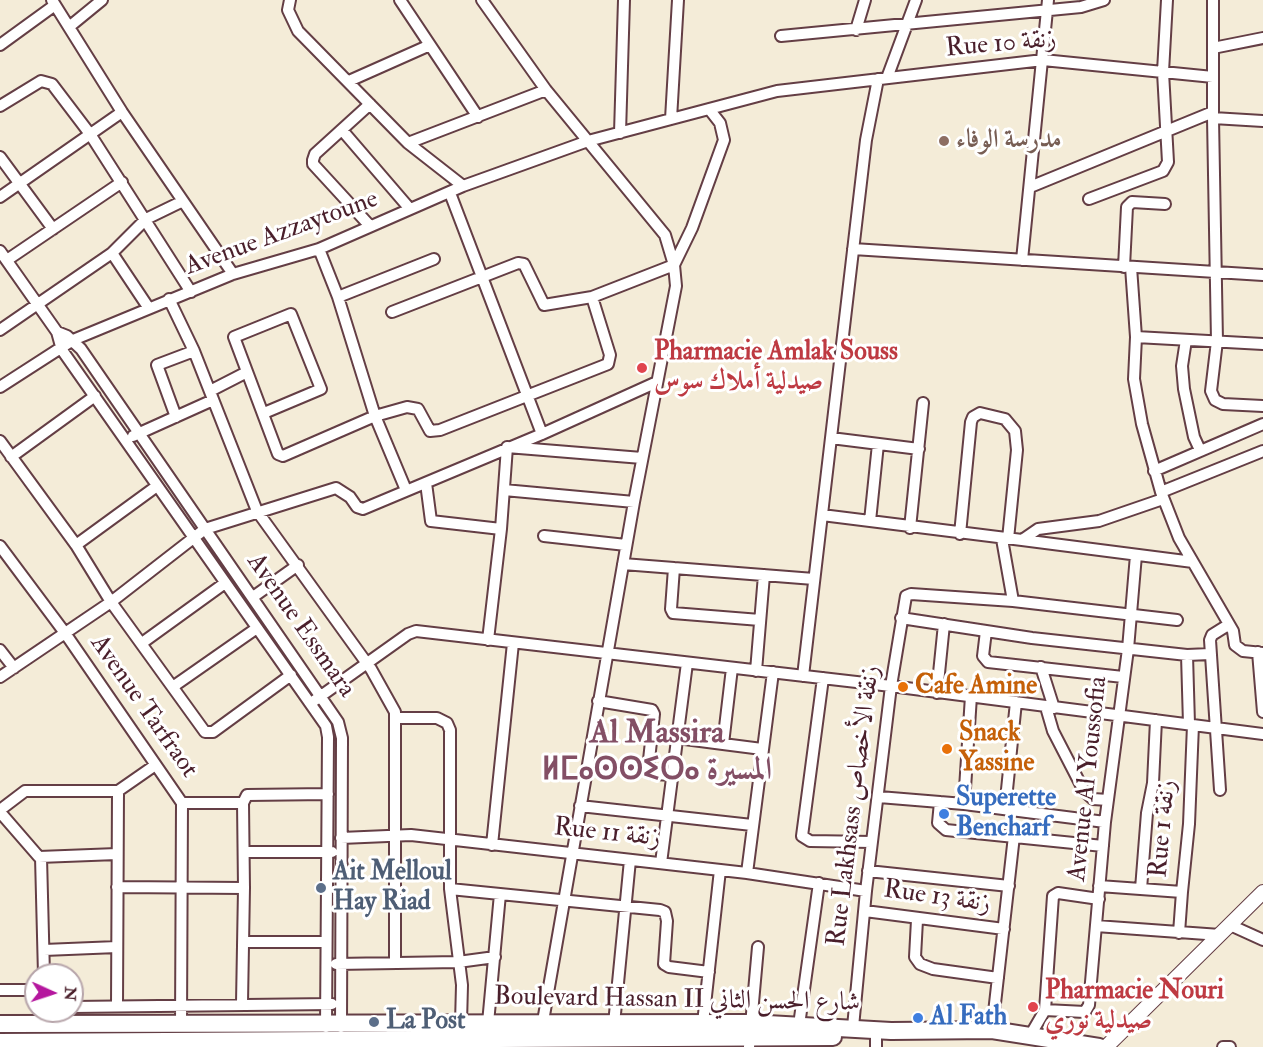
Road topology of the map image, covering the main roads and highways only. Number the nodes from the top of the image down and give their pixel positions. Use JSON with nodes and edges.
{"nodes":[{"id":1,"x":84,"y":1020,"type":"edge"},
{"id":2,"x":24,"y":1021,"type":"edge"},
{"id":3,"x":0,"y":1024,"type":"edge"},
{"id":4,"x":540,"y":1032,"type":"junction"},
{"id":5,"x":560,"y":1032,"type":"junction"},
{"id":6,"x":343,"y":1034,"type":"edge"},
{"id":7,"x":750,"y":1036,"type":"edge"},
{"id":8,"x":0,"y":1042,"type":"edge"},
{"id":9,"x":876,"y":1042,"type":"edge"},
{"id":10,"x":106,"y":1044,"type":"edge"},
{"id":11,"x":1069,"y":1047,"type":"edge"},
{"id":12,"x":1100,"y":1047,"type":"edge"}],
"edges":[{"from":1,"to":6,"type":"main road","name":"Boulevard Hassan II شارع الحسن الثاني"},
{"from":2,"to":3,"type":"main road","name":"Boulevard Hassan II شارع الحسن الثاني"},
{"from":4,"to":5,"type":"main road","name":"Boulevard Hassan II شارع الحسن الثاني"},
{"from":4,"to":6,"type":"main road","name":"Boulevard Hassan II شارع الحسن الثاني"},
{"from":4,"to":6,"type":"main road","name":"Boulevard Hassan II شارع الحسن الثاني"},
{"from":5,"to":7,"type":"main road","name":"Boulevard Hassan II شارع الحسن الثاني"},
{"from":5,"to":7,"type":"main road","name":"Boulevard Hassan II شارع الحسن الثاني"},
{"from":6,"to":10,"type":"main road","name":"Boulevard Hassan II شارع الحسن الثاني"},
{"from":7,"to":9,"type":"main road","name":"Boulevard Hassan II شارع الحسن الثاني"},
{"from":7,"to":12,"type":"main road","name":"Boulevard Hassan II شارع الحسن الثاني"},
{"from":8,"to":10,"type":"main road","name":"Boulevard Hassan II شارع الحسن الثاني"},
{"from":9,"to":11,"type":"main road","name":"Boulevard Hassan II شارع الحسن الثاني"}]}
